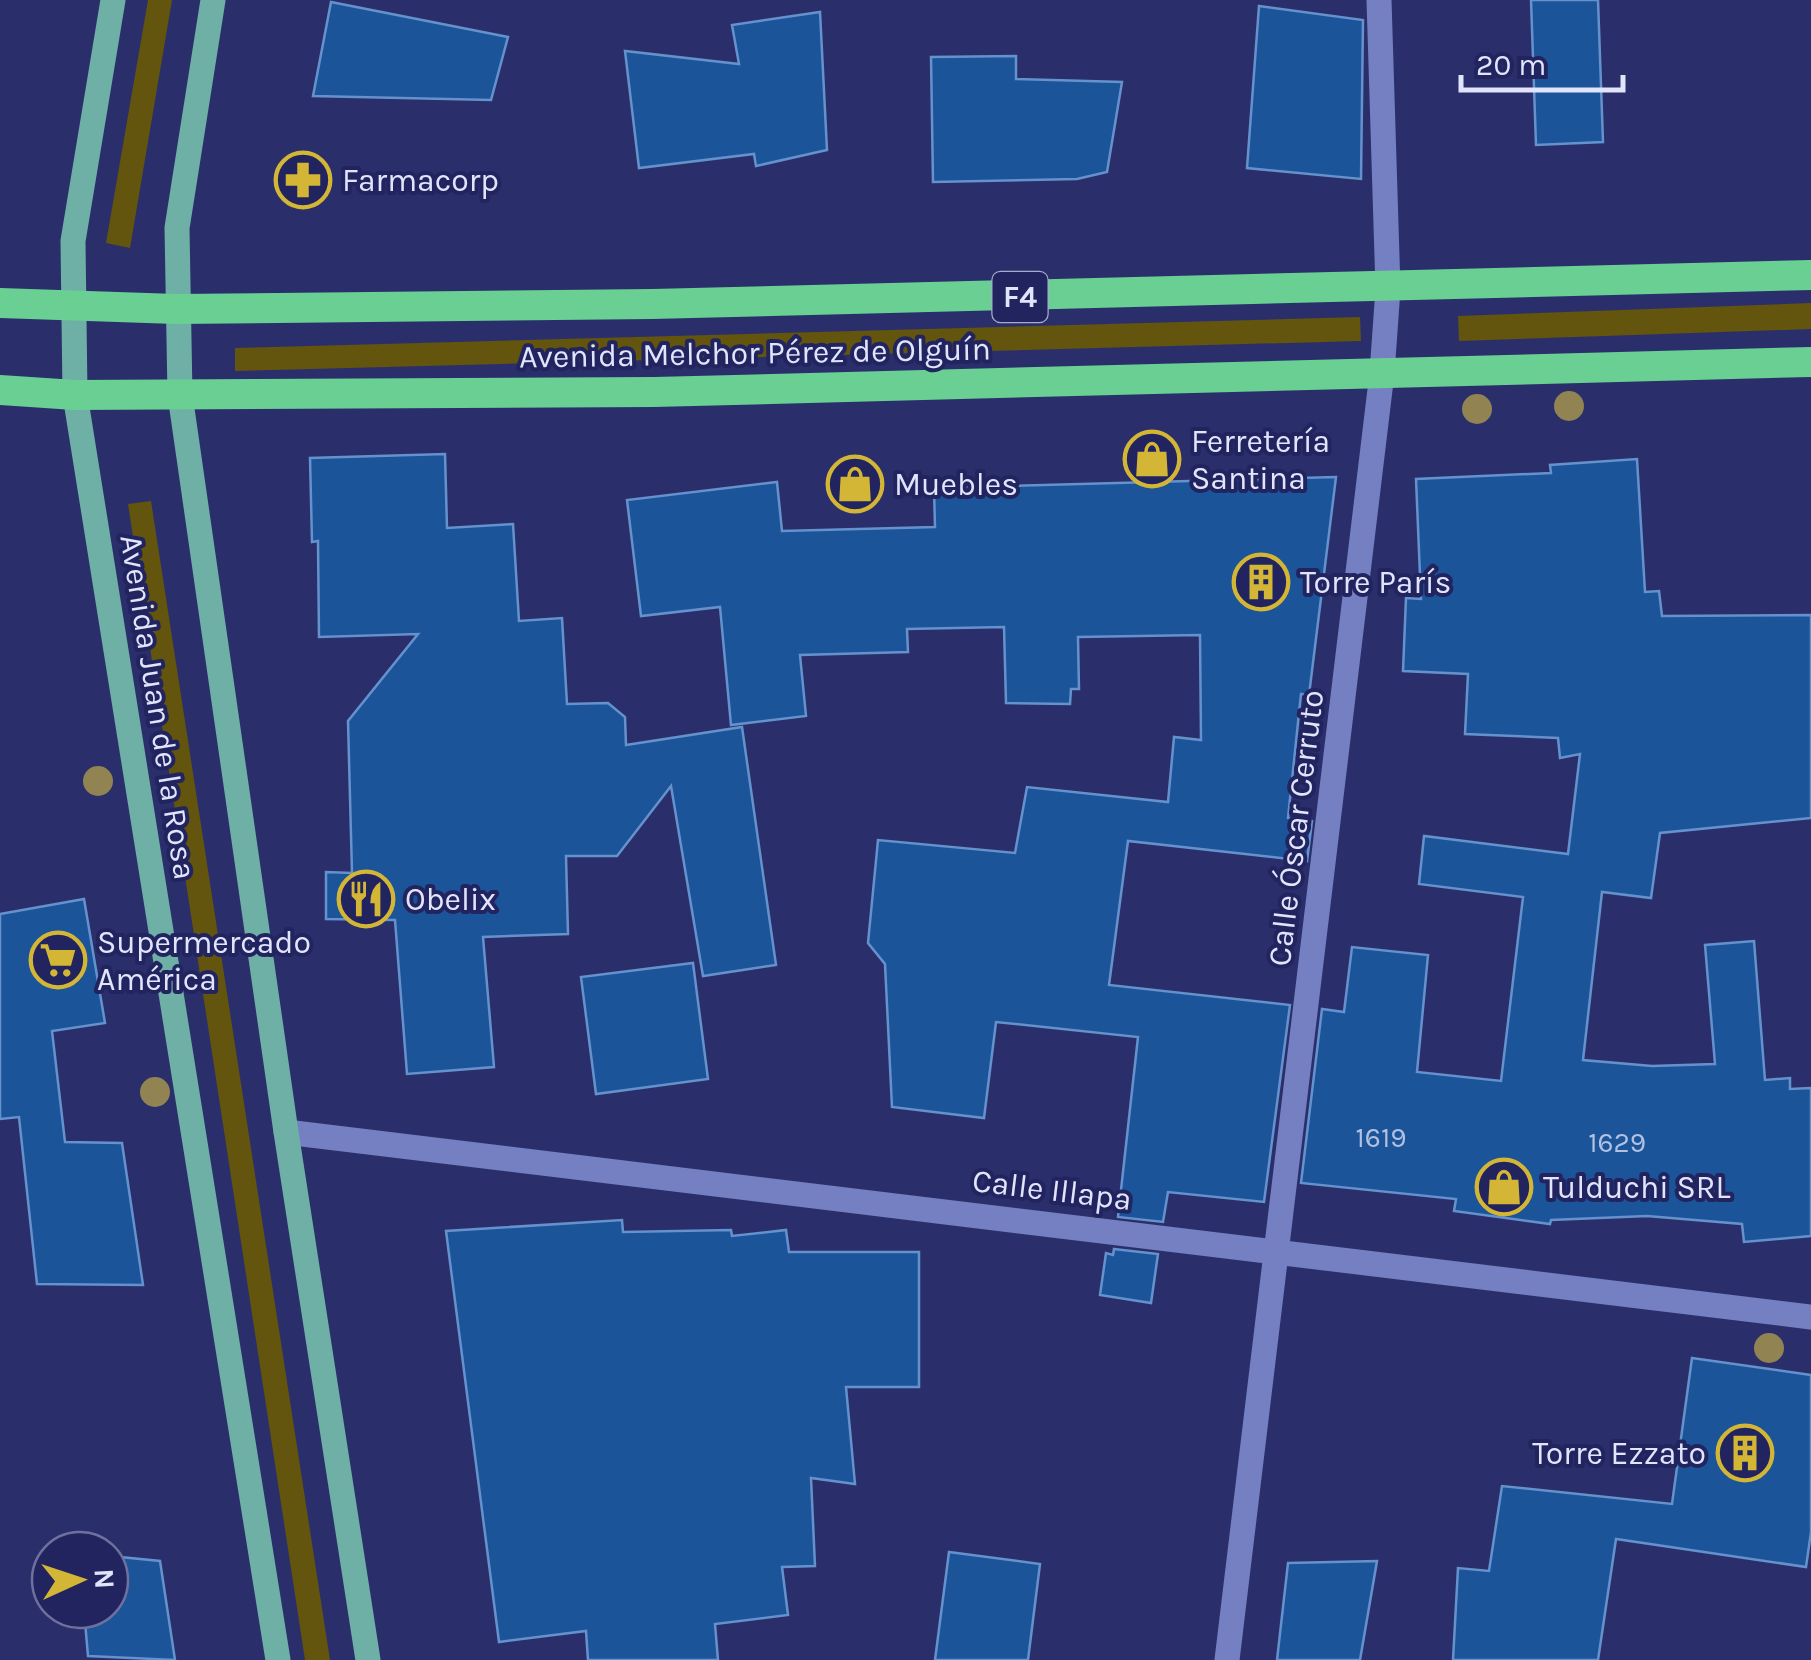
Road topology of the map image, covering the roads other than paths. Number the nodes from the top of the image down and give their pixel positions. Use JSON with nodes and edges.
{"nodes":[{"id":1,"x":112,"y":0,"type":"edge"},
{"id":2,"x":213,"y":0,"type":"edge"},
{"id":3,"x":1379,"y":0,"type":"edge"},
{"id":4,"x":1811,"y":275,"type":"edge"},
{"id":5,"x":1388,"y":289,"type":"junction"},
{"id":6,"x":0,"y":303,"type":"edge"},
{"id":7,"x":72,"y":306,"type":"junction"},
{"id":8,"x":176,"y":309,"type":"junction"},
{"id":9,"x":1811,"y":362,"type":"edge"},
{"id":10,"x":1382,"y":373,"type":"junction"},
{"id":11,"x":0,"y":390,"type":"edge"},
{"id":12,"x":75,"y":395,"type":"junction"},
{"id":13,"x":180,"y":395,"type":"junction"},
{"id":14,"x":286,"y":1132,"type":"junction"},
{"id":15,"x":1279,"y":1250,"type":"junction"},
{"id":16,"x":1811,"y":1317,"type":"edge"},
{"id":17,"x":278,"y":1660,"type":"edge"},
{"id":18,"x":368,"y":1660,"type":"edge"},
{"id":19,"x":1227,"y":1660,"type":"edge"}],
"edges":[{"from":1,"to":7,"type":"main road","name":"Avenida Juan de la Rosa"},
{"from":2,"to":8,"type":"main road","name":"Avenida Juan de la Rosa"},
{"from":3,"to":5,"type":"street","name":"Calle Óscar Cerruto"},
{"from":4,"to":5,"type":"highway","name":"Avenida Melchor Pérez de Olguín","number":"F4"},
{"from":5,"to":8,"type":"highway","name":"Avenida Melchor Pérez de Olguín","number":"F4"},
{"from":5,"to":10,"type":"street","name":"Calle Óscar Cerruto"},
{"from":6,"to":7,"type":"highway","name":"Avenida Melchor Pérez de Olguín","number":"F4"},
{"from":7,"to":8,"type":"highway","name":"Avenida Melchor Pérez de Olguín","number":"F4"},
{"from":7,"to":12,"type":"main road","name":"Avenida Juan de la Rosa"},
{"from":8,"to":13,"type":"main road","name":"Avenida Juan de la Rosa"},
{"from":9,"to":10,"type":"highway","name":"Avenida Melchor Pérez de Olguín"},
{"from":10,"to":13,"type":"highway","name":"Avenida Melchor Pérez de Olguín"},
{"from":10,"to":15,"type":"street","name":"Calle Óscar Cerruto"},
{"from":11,"to":12,"type":"highway","name":"Avenida Melchor Pérez de Olguín"},
{"from":12,"to":13,"type":"highway","name":"Avenida Melchor Pérez de Olguín"},
{"from":12,"to":17,"type":"main road","name":"Avenida Juan de la Rosa"},
{"from":13,"to":14,"type":"main road","name":"Avenida Juan de la Rosa"},
{"from":14,"to":15,"type":"street","name":"Calle Illapa"},
{"from":14,"to":18,"type":"main road","name":"Avenida Juan de la Rosa"},
{"from":15,"to":16,"type":"street","name":"Calle Illapa"},
{"from":15,"to":19,"type":"street","name":"Calle Óscar Cerruto"}]}
